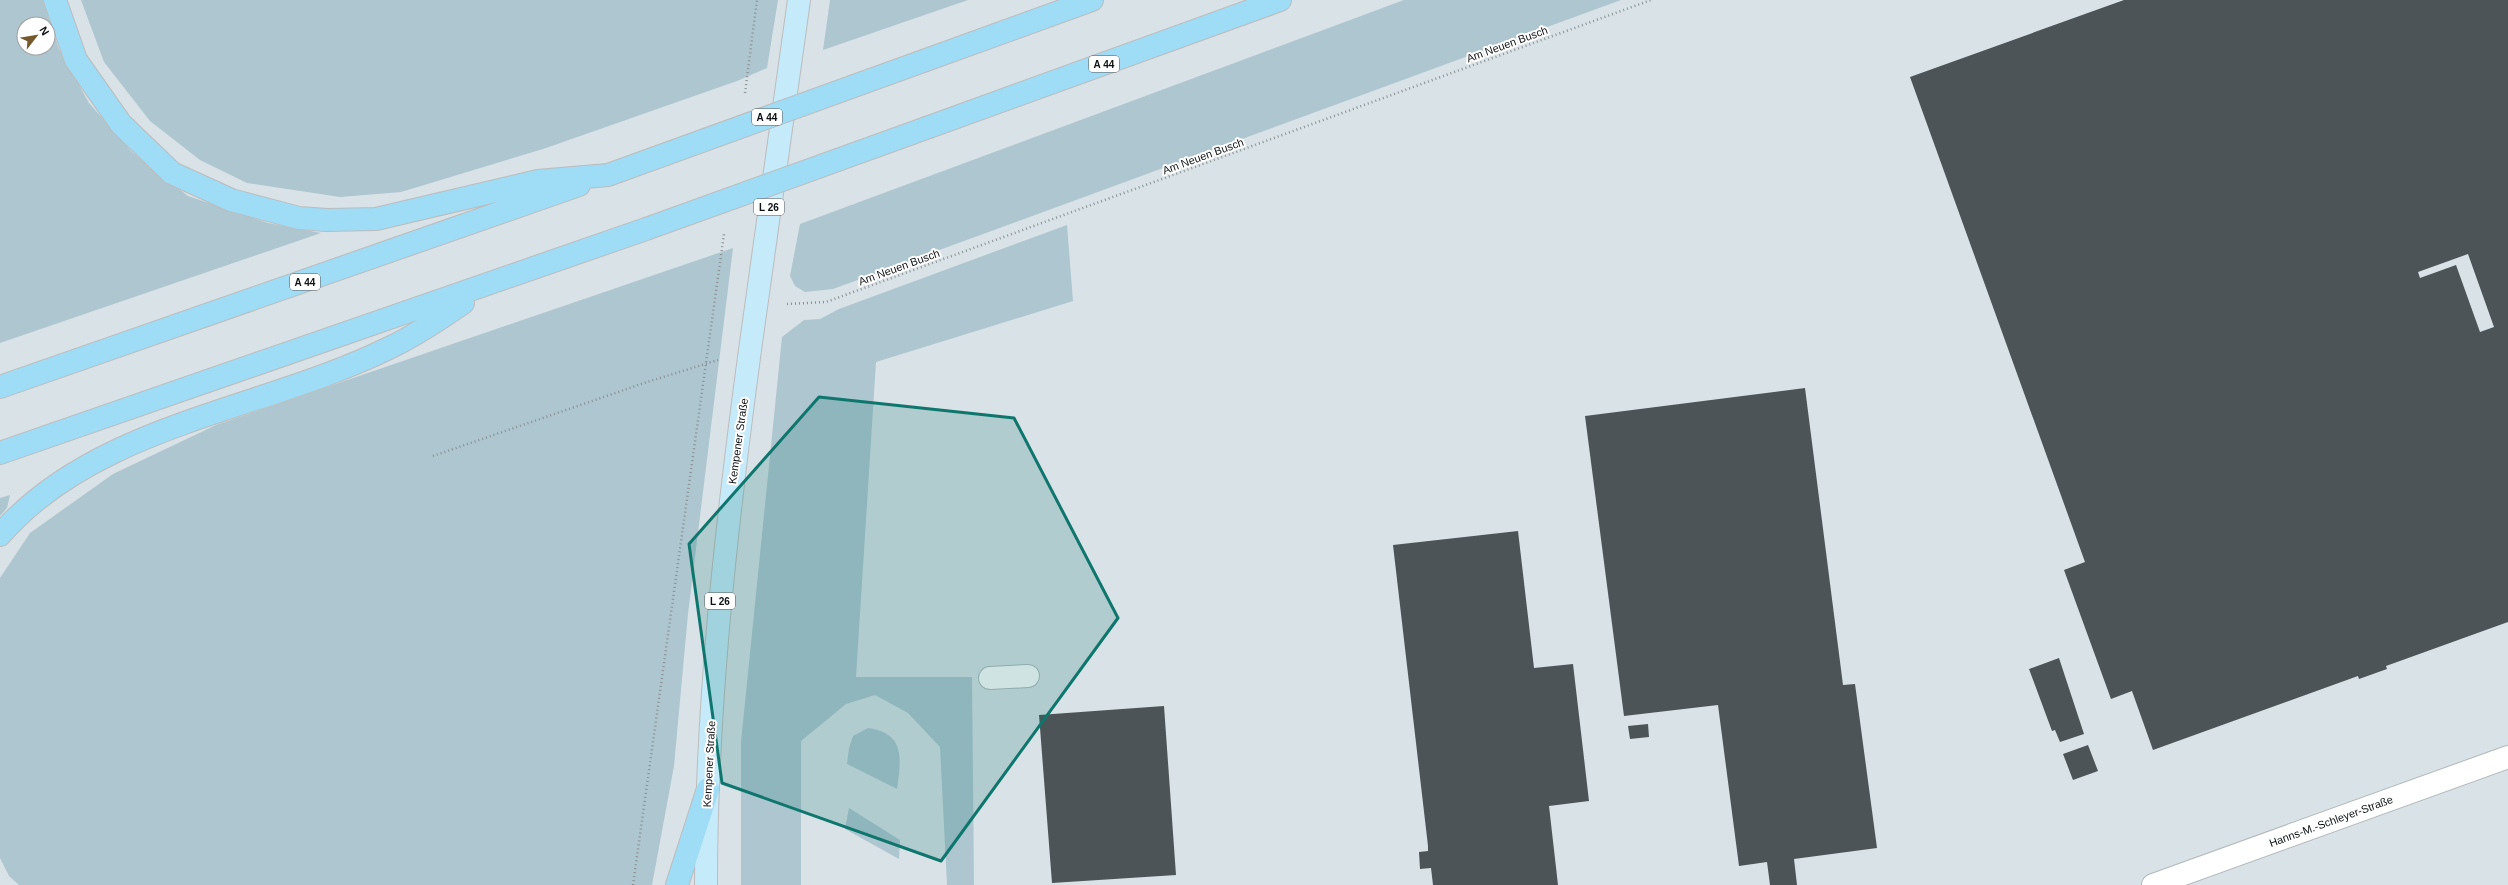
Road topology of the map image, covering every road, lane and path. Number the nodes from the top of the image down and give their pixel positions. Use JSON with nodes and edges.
{"nodes":[{"id":1,"x":55,"y":0,"type":"edge"},
{"id":2,"x":757,"y":0,"type":"edge"},
{"id":3,"x":799,"y":0,"type":"edge"},
{"id":4,"x":1092,"y":0,"type":"edge"},
{"id":5,"x":1280,"y":0,"type":"edge"},
{"id":6,"x":1651,"y":0,"type":"edge"},
{"id":7,"x":744,"y":98,"type":"dead end"},
{"id":8,"x":608,"y":174,"type":"junction"},
{"id":9,"x":724,"y":231,"type":"dead end"},
{"id":10,"x":486,"y":286,"type":"junction"},
{"id":11,"x":757,"y":300,"type":"junction"},
{"id":12,"x":751,"y":349,"type":"junction"},
{"id":13,"x":705,"y":364,"type":"junction"},
{"id":14,"x":0,"y":387,"type":"edge"},
{"id":15,"x":0,"y":453,"type":"edge"},
{"id":16,"x":433,"y":456,"type":"dead end"},
{"id":17,"x":0,"y":535,"type":"edge"},
{"id":18,"x":1028,"y":676,"type":"dead end"},
{"id":19,"x":990,"y":678,"type":"dead end"},
{"id":20,"x":2508,"y":757,"type":"edge"},
{"id":21,"x":708,"y":789,"type":"junction"},
{"id":22,"x":633,"y":885,"type":"edge"},
{"id":23,"x":677,"y":885,"type":"edge"},
{"id":24,"x":706,"y":885,"type":"edge"},
{"id":25,"x":2153,"y":885,"type":"edge"}],
"edges":[{"from":1,"to":8,"type":"highway"},
{"from":2,"to":7,"type":"path"},
{"from":3,"to":11,"type":"main road","name":"Kempener Straße","number":"L 26"},
{"from":4,"to":8,"type":"highway","number":"A 44","bridge":true},
{"from":5,"to":10,"type":"highway","number":"A 44","bridge":true},
{"from":6,"to":11,"type":"path","name":"Am Neuen Busch"},
{"from":8,"to":14,"type":"highway","number":"A 44"},
{"from":9,"to":13,"type":"path"},
{"from":10,"to":15,"type":"highway","number":"A 44"},
{"from":10,"to":17,"type":"highway"},
{"from":11,"to":12,"type":"main road","name":"Kempener Straße","number":"L 26"},
{"from":12,"to":13,"type":"path"},
{"from":12,"to":21,"type":"main road","name":"Kempener Straße","number":"L 26"},
{"from":13,"to":16,"type":"path"},
{"from":13,"to":22,"type":"path"},
{"from":18,"to":19,"type":"street"},
{"from":20,"to":25,"type":"street","name":"Hanns-M.-Schleyer-Straße"},
{"from":21,"to":23,"type":"highway"},
{"from":21,"to":24,"type":"main road","name":"Kempener Straße","number":"L 26"}]}
